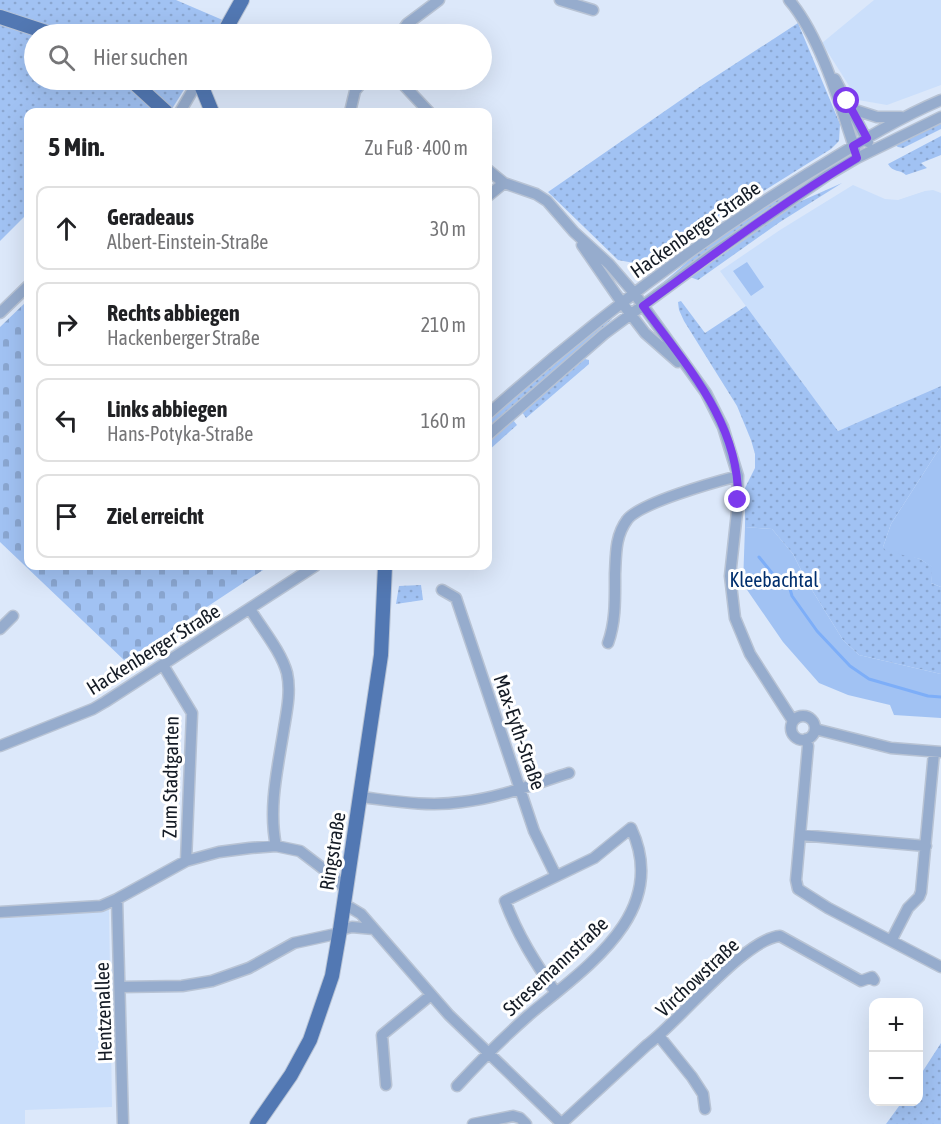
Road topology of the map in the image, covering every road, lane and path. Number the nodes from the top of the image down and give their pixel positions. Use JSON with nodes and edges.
{"nodes":[{"id":1,"x":242,"y":0,"type":"edge"},
{"id":2,"x":439,"y":0,"type":"edge"},
{"id":3,"x":560,"y":0,"type":"edge"},
{"id":4,"x":789,"y":0,"type":"edge"},
{"id":5,"x":593,"y":10,"type":"dead end"},
{"id":6,"x":0,"y":17,"type":"edge"},
{"id":7,"x":229,"y":24,"type":"edge"},
{"id":8,"x":407,"y":24,"type":"edge"},
{"id":9,"x":24,"y":25,"type":"edge"},
{"id":10,"x":826,"y":65,"type":"junction"},
{"id":11,"x":142,"y":90,"type":"edge"},
{"id":12,"x":192,"y":90,"type":"edge"},
{"id":13,"x":202,"y":90,"type":"edge"},
{"id":14,"x":355,"y":90,"type":"edge"},
{"id":15,"x":408,"y":90,"type":"edge"},
{"id":16,"x":941,"y":100,"type":"edge"},
{"id":17,"x":161,"y":108,"type":"edge"},
{"id":18,"x":182,"y":108,"type":"edge"},
{"id":19,"x":210,"y":108,"type":"edge"},
{"id":20,"x":351,"y":108,"type":"edge"},
{"id":21,"x":425,"y":108,"type":"edge"},
{"id":22,"x":852,"y":109,"type":"junction"},
{"id":23,"x":904,"y":117,"type":"junction"},
{"id":24,"x":941,"y":117,"type":"edge"},
{"id":25,"x":867,"y":138,"type":"junction"},
{"id":26,"x":853,"y":146,"type":"junction"},
{"id":27,"x":872,"y":151,"type":"junction"},
{"id":28,"x":857,"y":158,"type":"junction"},
{"id":29,"x":492,"y":173,"type":"edge"},
{"id":30,"x":504,"y":183,"type":"junction"},
{"id":31,"x":492,"y":192,"type":"edge"},
{"id":32,"x":574,"y":232,"type":"junction"},
{"id":33,"x":24,"y":290,"type":"edge"},
{"id":34,"x":634,"y":293,"type":"junction"},
{"id":35,"x":622,"y":303,"type":"junction"},
{"id":36,"x":643,"y":306,"type":"junction"},
{"id":37,"x":0,"y":314,"type":"edge"},
{"id":38,"x":631,"y":314,"type":"junction"},
{"id":39,"x":696,"y":379,"type":"junction"},
{"id":40,"x":492,"y":411,"type":"edge"},
{"id":41,"x":492,"y":432,"type":"edge"},
{"id":42,"x":738,"y":476,"type":"junction"},
{"id":43,"x":309,"y":570,"type":"edge"},
{"id":44,"x":383,"y":570,"type":"edge"},
{"id":45,"x":442,"y":590,"type":"dead end"},
{"id":46,"x":250,"y":609,"type":"junction"},
{"id":47,"x":13,"y":616,"type":"dead end"},
{"id":48,"x":0,"y":629,"type":"edge"},
{"id":49,"x":608,"y":643,"type":"dead end"},
{"id":50,"x":164,"y":665,"type":"junction"},
{"id":51,"x":793,"y":721,"type":"junction"},
{"id":52,"x":815,"y":729,"type":"junction"},
{"id":53,"x":807,"y":739,"type":"junction"},
{"id":54,"x":0,"y":746,"type":"edge"},
{"id":55,"x":937,"y":752,"type":"edge"},
{"id":56,"x":569,"y":772,"type":"dead end"},
{"id":57,"x":520,"y":789,"type":"junction"},
{"id":58,"x":361,"y":797,"type":"junction"},
{"id":59,"x":800,"y":835,"type":"junction"},
{"id":60,"x":276,"y":846,"type":"junction"},
{"id":61,"x":926,"y":846,"type":"junction"},
{"id":62,"x":186,"y":861,"type":"junction"},
{"id":63,"x":556,"y":876,"type":"junction"},
{"id":64,"x":345,"y":890,"type":"junction"},
{"id":65,"x":117,"y":899,"type":"junction"},
{"id":66,"x":343,"y":907,"type":"junction"},
{"id":67,"x":0,"y":912,"type":"edge"},
{"id":68,"x":374,"y":929,"type":"junction"},
{"id":69,"x":340,"y":931,"type":"junction"},
{"id":70,"x":891,"y":941,"type":"junction"},
{"id":71,"x":941,"y":967,"type":"edge"},
{"id":72,"x":874,"y":980,"type":"dead end"},
{"id":73,"x":121,"y":987,"type":"junction"},
{"id":74,"x":556,"y":993,"type":"junction"},
{"id":75,"x":431,"y":995,"type":"junction"},
{"id":76,"x":659,"y":1036,"type":"junction"},
{"id":77,"x":488,"y":1053,"type":"junction"},
{"id":78,"x":386,"y":1085,"type":"dead end"},
{"id":79,"x":457,"y":1086,"type":"dead end"},
{"id":80,"x":705,"y":1109,"type":"dead end"},
{"id":81,"x":123,"y":1124,"type":"edge"},
{"id":82,"x":257,"y":1124,"type":"edge"},
{"id":83,"x":473,"y":1124,"type":"edge"},
{"id":84,"x":526,"y":1124,"type":"edge"},
{"id":85,"x":562,"y":1124,"type":"edge"}],
"edges":[{"from":1,"to":7,"type":"main road"},
{"from":2,"to":8,"type":"street"},
{"from":3,"to":5,"type":"street"},
{"from":4,"to":10,"type":"street"},
{"from":6,"to":9,"type":"main road"},
{"from":10,"to":22,"type":"street"},
{"from":10,"to":26,"type":"street"},
{"from":11,"to":17,"type":"main road"},
{"from":12,"to":18,"type":"street"},
{"from":13,"to":19,"type":"main road"},
{"from":14,"to":20,"type":"street"},
{"from":15,"to":21,"type":"street"},
{"from":16,"to":23,"type":"street","name":"Hackenberger Straße"},
{"from":22,"to":23,"type":"street"},
{"from":22,"to":25,"type":"street"},
{"from":23,"to":25,"type":"street","name":"Hackenberger Straße"},
{"from":24,"to":27,"type":"street","name":"Hackenberger Straße"},
{"from":25,"to":26,"type":"street","name":"Hackenberger Straße"},
{"from":25,"to":27,"type":"street"},
{"from":26,"to":28,"type":"street"},
{"from":26,"to":34,"type":"street","name":"Hackenberger Straße"},
{"from":27,"to":28,"type":"street","name":"Hackenberger Straße"},
{"from":28,"to":36,"type":"street","name":"Hackenberger Straße"},
{"from":29,"to":30,"type":"street"},
{"from":30,"to":31,"type":"street"},
{"from":30,"to":32,"type":"street"},
{"from":32,"to":34,"type":"street"},
{"from":32,"to":35,"type":"street"},
{"from":33,"to":37,"type":"street"},
{"from":34,"to":35,"type":"street","name":"Hackenberger Straße"},
{"from":34,"to":36,"type":"street"},
{"from":35,"to":38,"type":"street"},
{"from":35,"to":40,"type":"street","name":"Hackenberger Straße"},
{"from":36,"to":38,"type":"street","name":"Hackenberger Straße"},
{"from":36,"to":39,"type":"street"},
{"from":38,"to":39,"type":"street"},
{"from":38,"to":41,"type":"street","name":"Hackenberger Straße"},
{"from":39,"to":42,"type":"street"},
{"from":42,"to":49,"type":"street"},
{"from":42,"to":51,"type":"street"},
{"from":43,"to":46,"type":"street","name":"Hackenberger Straße"},
{"from":44,"to":58,"type":"main road","name":"Ringstraße"},
{"from":45,"to":57,"type":"street","name":"Max-Eyth-Straße"},
{"from":46,"to":50,"type":"street","name":"Hackenberger Straße"},
{"from":46,"to":60,"type":"street"},
{"from":47,"to":48,"type":"street"},
{"from":50,"to":54,"type":"street","name":"Hackenberger Straße"},
{"from":50,"to":62,"type":"street","name":"Zum Stadtgarten"},
{"from":51,"to":52,"type":"street"},
{"from":51,"to":53,"type":"street"},
{"from":52,"to":53,"type":"street"},
{"from":52,"to":55,"type":"street"},
{"from":53,"to":59,"type":"street"},
{"from":55,"to":61,"type":"street"},
{"from":56,"to":57,"type":"street"},
{"from":57,"to":58,"type":"street"},
{"from":57,"to":63,"type":"street","name":"Max-Eyth-Straße"},
{"from":58,"to":64,"type":"main road","name":"Ringstraße"},
{"from":59,"to":61,"type":"street"},
{"from":59,"to":70,"type":"street"},
{"from":60,"to":62,"type":"street"},
{"from":60,"to":64,"type":"street"},
{"from":61,"to":70,"type":"street"},
{"from":62,"to":65,"type":"street"},
{"from":63,"to":74,"type":"street"},
{"from":63,"to":74,"type":"street","name":"Stresemannstraße"},
{"from":64,"to":66,"type":"main road","name":"Ringstraße"},
{"from":65,"to":67,"type":"street"},
{"from":65,"to":73,"type":"street","name":"Hentzenallee"},
{"from":66,"to":68,"type":"street"},
{"from":66,"to":69,"type":"main road","name":"Ringstraße"},
{"from":68,"to":69,"type":"street"},
{"from":68,"to":75,"type":"street"},
{"from":69,"to":73,"type":"street"},
{"from":69,"to":82,"type":"main road","name":"Ringstraße"},
{"from":70,"to":71,"type":"street"},
{"from":72,"to":76,"type":"street","name":"Virchowstraße"},
{"from":73,"to":81,"type":"street","name":"Hentzenallee"},
{"from":74,"to":77,"type":"street","name":"Stresemannstraße"},
{"from":75,"to":77,"type":"street"},
{"from":75,"to":78,"type":"street"},
{"from":76,"to":80,"type":"street"},
{"from":76,"to":85,"type":"street","name":"Virchowstraße"},
{"from":77,"to":79,"type":"street","name":"Stresemannstraße"},
{"from":77,"to":85,"type":"street"},
{"from":83,"to":84,"type":"street"}]}
